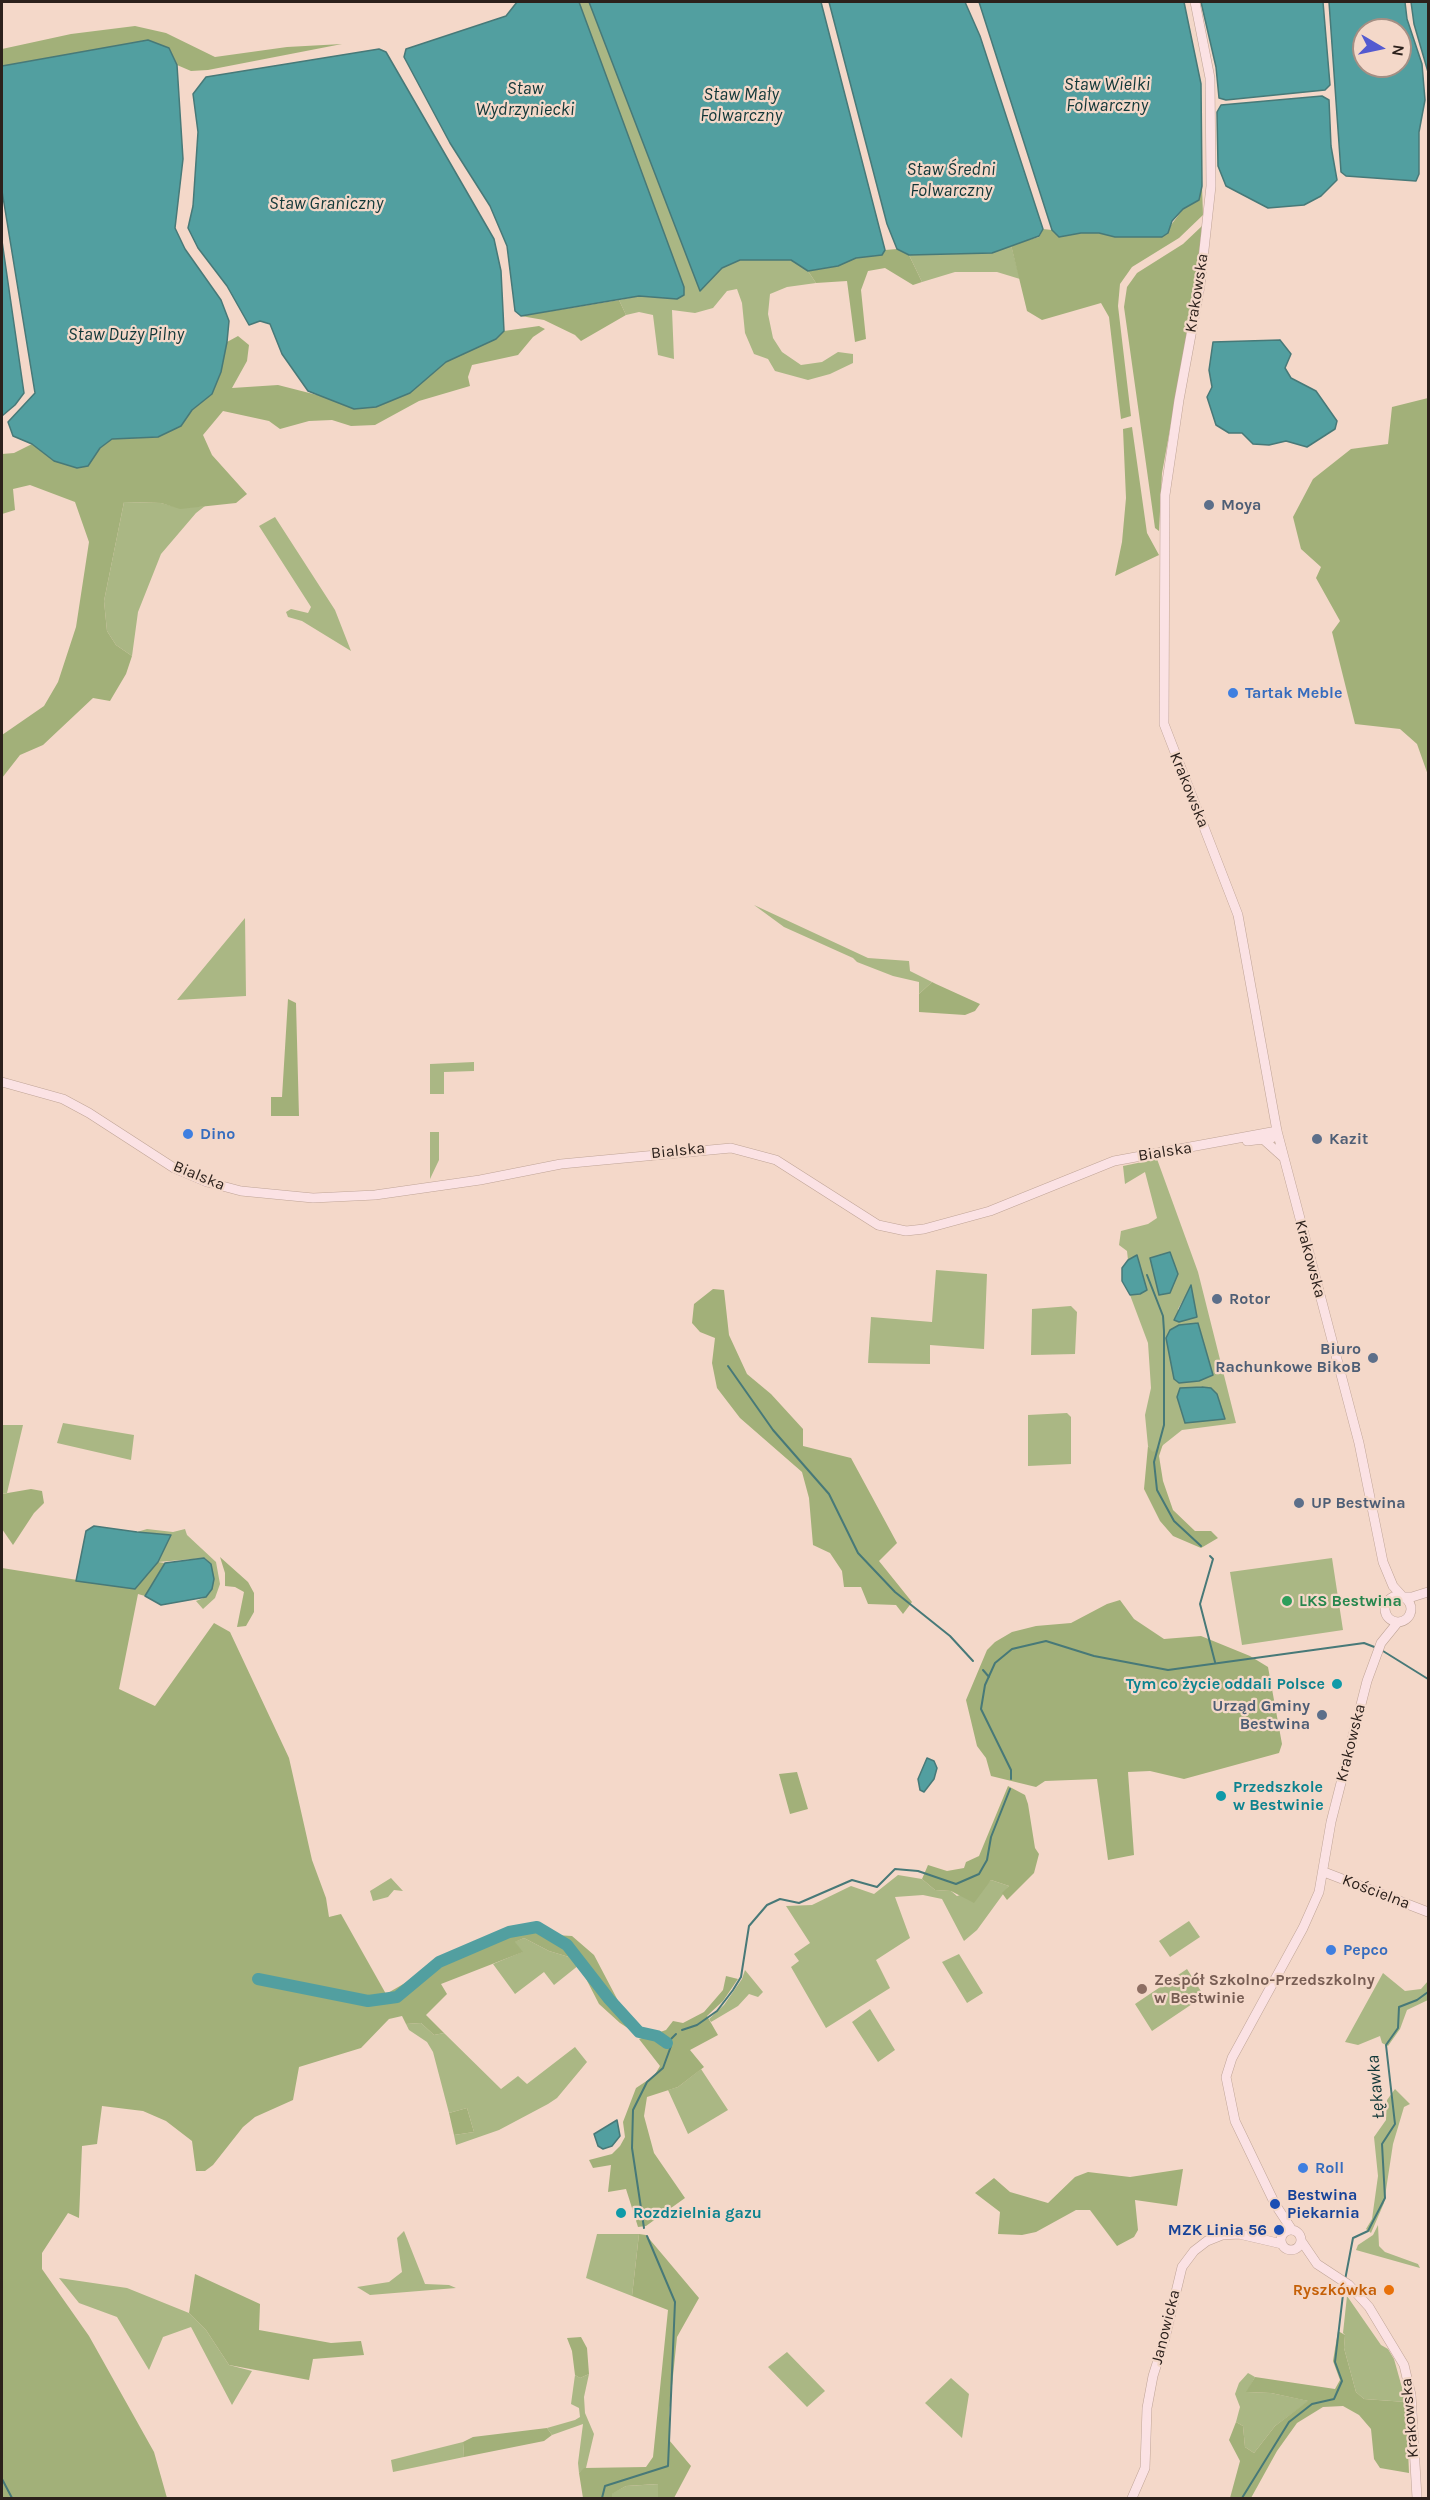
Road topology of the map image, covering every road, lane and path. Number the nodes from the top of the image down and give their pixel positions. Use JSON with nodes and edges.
{"nodes":[{"id":1,"x":1194,"y":2,"type":"edge"},
{"id":2,"x":2,"y":1082,"type":"edge"},
{"id":3,"x":1271,"y":1131,"type":"junction"},
{"id":4,"x":1284,"y":1157,"type":"junction"},
{"id":5,"x":1383,"y":1562,"type":"junction"},
{"id":6,"x":1428,"y":1594,"type":"edge"},
{"id":7,"x":1403,"y":1597,"type":"junction"},
{"id":8,"x":1389,"y":1600,"type":"junction"},
{"id":9,"x":1386,"y":1614,"type":"junction"},
{"id":10,"x":1410,"y":1614,"type":"junction"},
{"id":11,"x":1398,"y":1622,"type":"junction"},
{"id":12,"x":1381,"y":1643,"type":"junction"},
{"id":13,"x":1324,"y":1872,"type":"junction"},
{"id":14,"x":1428,"y":1912,"type":"edge"},
{"id":15,"x":1276,"y":2207,"type":"junction"},
{"id":16,"x":1292,"y":2230,"type":"junction"},
{"id":17,"x":1282,"y":2240,"type":"junction"},
{"id":18,"x":1302,"y":2242,"type":"junction"},
{"id":19,"x":1291,"y":2250,"type":"junction"},
{"id":20,"x":1317,"y":2264,"type":"junction"},
{"id":21,"x":1132,"y":2499,"type":"edge"},
{"id":22,"x":1417,"y":2499,"type":"edge"}],
"edges":[{"from":1,"to":3,"type":"street","name":"Krakowska"},
{"from":2,"to":3,"type":"street","name":"Bialska"},
{"from":3,"to":4,"type":"street","name":"Krakowska"},
{"from":3,"to":4,"type":"street"},
{"from":4,"to":5,"type":"street","name":"Krakowska"},
{"from":5,"to":7,"type":"street","name":"Krakowska"},
{"from":5,"to":8,"type":"street","name":"Krakowska"},
{"from":6,"to":7,"type":"street"},
{"from":6,"to":10,"type":"street"},
{"from":7,"to":8,"type":"street"},
{"from":7,"to":10,"type":"street"},
{"from":8,"to":9,"type":"street"},
{"from":9,"to":11,"type":"street"},
{"from":9,"to":12,"type":"street","name":"Krakowska"},
{"from":10,"to":11,"type":"street"},
{"from":11,"to":12,"type":"street","name":"Krakowska"},
{"from":12,"to":13,"type":"street","name":"Krakowska"},
{"from":13,"to":14,"type":"street","name":"Kościelna"},
{"from":13,"to":15,"type":"street","name":"Krakowska"},
{"from":15,"to":16,"type":"street","name":"Krakowska"},
{"from":15,"to":17,"type":"street","name":"Krakowska"},
{"from":16,"to":17,"type":"street"},
{"from":16,"to":18,"type":"street"},
{"from":17,"to":19,"type":"street"},
{"from":17,"to":21,"type":"street","name":"Janowicka"},
{"from":18,"to":19,"type":"street"},
{"from":18,"to":20,"type":"street","name":"Krakowska"},
{"from":19,"to":20,"type":"street","name":"Krakowska"},
{"from":20,"to":22,"type":"street","name":"Krakowska"}]}
